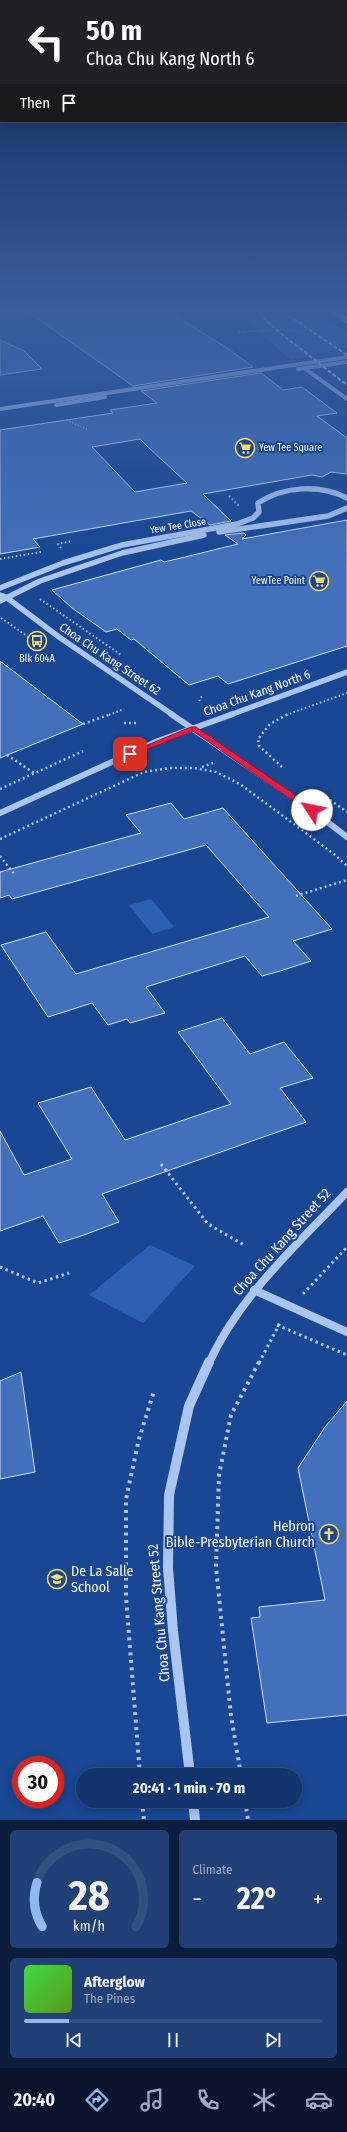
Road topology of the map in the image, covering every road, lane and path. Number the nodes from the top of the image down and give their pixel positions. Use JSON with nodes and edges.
{"nodes":[{"id":1,"x":99,"y":394,"type":"edge"},
{"id":2,"x":129,"y":394,"type":"edge"},
{"id":3,"x":0,"y":409,"type":"edge"},
{"id":4,"x":0,"y":413,"type":"edge"},
{"id":5,"x":347,"y":498,"type":"edge"},
{"id":6,"x":347,"y":508,"type":"edge"},
{"id":7,"x":27,"y":586,"type":"junction"},
{"id":8,"x":0,"y":588,"type":"edge"},
{"id":9,"x":3,"y":596,"type":"edge"},
{"id":10,"x":0,"y":602,"type":"edge"},
{"id":11,"x":16,"y":606,"type":"junction"},
{"id":12,"x":0,"y":617,"type":"edge"},
{"id":13,"x":31,"y":639,"type":"dead end"},
{"id":14,"x":121,"y":655,"type":"dead end"},
{"id":15,"x":347,"y":672,"type":"edge"},
{"id":16,"x":347,"y":693,"type":"edge"},
{"id":17,"x":203,"y":694,"type":"dead end"},
{"id":18,"x":200,"y":701,"type":"dead end"},
{"id":19,"x":124,"y":709,"type":"dead end"},
{"id":20,"x":124,"y":723,"type":"dead end"},
{"id":21,"x":137,"y":723,"type":"dead end"},
{"id":22,"x":83,"y":724,"type":"dead end"},
{"id":23,"x":193,"y":728,"type":"junction"},
{"id":24,"x":83,"y":751,"type":"dead end"},
{"id":25,"x":7,"y":755,"type":"dead end"},
{"id":26,"x":284,"y":768,"type":"dead end"},
{"id":27,"x":34,"y":774,"type":"junction"},
{"id":28,"x":0,"y":789,"type":"edge"},
{"id":29,"x":322,"y":794,"type":"dead end"},
{"id":30,"x":347,"y":812,"type":"edge"},
{"id":31,"x":0,"y":813,"type":"edge"},
{"id":32,"x":347,"y":837,"type":"edge"},
{"id":33,"x":0,"y":839,"type":"edge"},
{"id":34,"x":0,"y":856,"type":"edge"},
{"id":35,"x":347,"y":866,"type":"edge"},
{"id":36,"x":15,"y":875,"type":"dead end"},
{"id":37,"x":347,"y":880,"type":"edge"},
{"id":38,"x":296,"y":896,"type":"dead end"},
{"id":39,"x":161,"y":1164,"type":"dead end"},
{"id":40,"x":347,"y":1192,"type":"edge"},
{"id":41,"x":244,"y":1245,"type":"dead end"},
{"id":42,"x":347,"y":1247,"type":"edge"},
{"id":43,"x":0,"y":1267,"type":"edge"},
{"id":44,"x":69,"y":1273,"type":"dead end"},
{"id":45,"x":254,"y":1290,"type":"junction"},
{"id":46,"x":291,"y":1307,"type":"junction"},
{"id":47,"x":277,"y":1325,"type":"junction"},
{"id":48,"x":347,"y":1332,"type":"edge"},
{"id":49,"x":347,"y":1355,"type":"edge"},
{"id":50,"x":154,"y":1391,"type":"dead end"},
{"id":51,"x":139,"y":1768,"type":"edge"},
{"id":52,"x":189,"y":1768,"type":"edge"},
{"id":53,"x":240,"y":1768,"type":"edge"},
{"id":54,"x":143,"y":1808,"type":"edge"},
{"id":55,"x":194,"y":1808,"type":"edge"},
{"id":56,"x":246,"y":1808,"type":"edge"},
{"id":57,"x":144,"y":1820,"type":"edge"},
{"id":58,"x":195,"y":1820,"type":"edge"},
{"id":59,"x":248,"y":1820,"type":"edge"}],
"edges":[{"from":1,"to":3,"type":"street"},
{"from":2,"to":4,"type":"street"},
{"from":5,"to":8,"type":"street","name":"Yew Tee Close"},
{"from":6,"to":7,"type":"street","name":"Yew Tee Close"},
{"from":7,"to":9,"type":"street","name":"Yew Tee Close"},
{"from":7,"to":14,"type":"path"},
{"from":9,"to":10,"type":"street","name":"Yew Tee Close"},
{"from":9,"to":11,"type":"street","name":"Choa Chu Kang Street 62"},
{"from":10,"to":11,"type":"street","name":"Choa Chu Kang Street 62"},
{"from":11,"to":23,"type":"street","name":"Choa Chu Kang Street 62"},
{"from":12,"to":13,"type":"path"},
{"from":15,"to":23,"type":"street","name":"Choa Chu Kang North 6"},
{"from":16,"to":26,"type":"path"},
{"from":17,"to":18,"type":"path"},
{"from":19,"to":22,"type":"path"},
{"from":20,"to":21,"type":"path"},
{"from":23,"to":31,"type":"street","name":"Choa Chu Kang North 6"},
{"from":23,"to":32,"type":"street"},
{"from":24,"to":27,"type":"path"},
{"from":25,"to":27,"type":"path"},
{"from":27,"to":28,"type":"path"},
{"from":29,"to":30,"type":"path"},
{"from":33,"to":35,"type":"path"},
{"from":34,"to":36,"type":"path"},
{"from":37,"to":38,"type":"path"},
{"from":39,"to":41,"type":"path"},
{"from":40,"to":45,"type":"street","name":"Choa Chu Kang Street 52"},
{"from":42,"to":46,"type":"path"},
{"from":43,"to":44,"type":"path"},
{"from":45,"to":46,"type":"street"},
{"from":45,"to":52,"type":"street","name":"Choa Chu Kang Street 52"},
{"from":46,"to":47,"type":"path"},
{"from":46,"to":48,"type":"street"},
{"from":47,"to":49,"type":"path"},
{"from":47,"to":53,"type":"path"},
{"from":50,"to":51,"type":"path"},
{"from":54,"to":57,"type":"path"},
{"from":55,"to":58,"type":"street"},
{"from":56,"to":59,"type":"path"}]}
